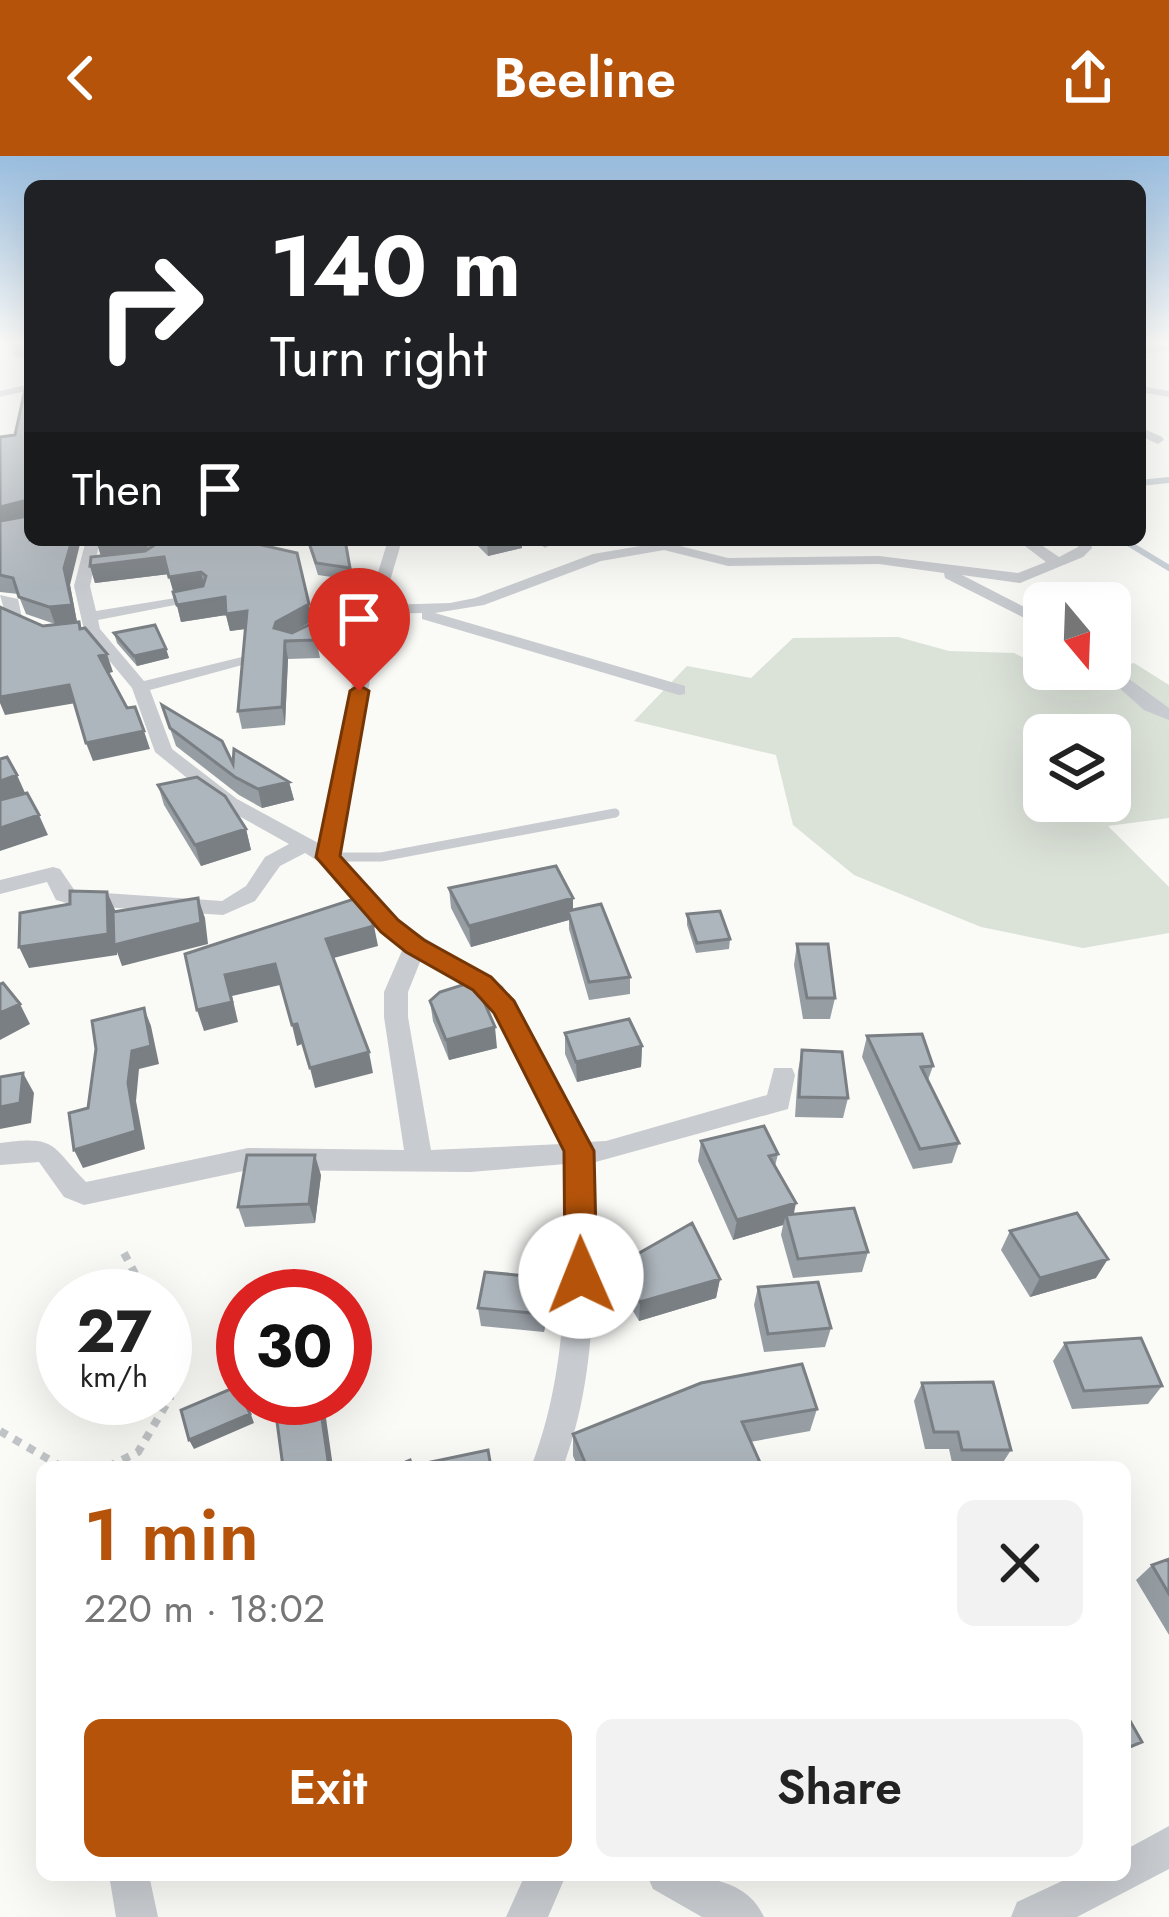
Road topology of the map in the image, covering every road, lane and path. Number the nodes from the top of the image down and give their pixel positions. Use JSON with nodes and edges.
{"nodes":[{"id":1,"x":1146,"y":434,"type":"edge"},
{"id":2,"x":1158,"y":440,"type":"dead end"},
{"id":3,"x":94,"y":546,"type":"edge"},
{"id":4,"x":393,"y":546,"type":"edge"},
{"id":5,"x":806,"y":546,"type":"edge"},
{"id":6,"x":1033,"y":546,"type":"edge"},
{"id":7,"x":1084,"y":546,"type":"edge"},
{"id":8,"x":675,"y":547,"type":"joint"},
{"id":9,"x":827,"y":560,"type":"junction"},
{"id":10,"x":1054,"y":561,"type":"junction"},
{"id":11,"x":942,"y":569,"type":"junction"},
{"id":12,"x":1040,"y":582,"type":"edge"},
{"id":13,"x":1023,"y":592,"type":"edge"},
{"id":14,"x":201,"y":596,"type":"edge"},
{"id":15,"x":0,"y":600,"type":"edge"},
{"id":16,"x":375,"y":608,"type":"junction"},
{"id":17,"x":408,"y":610,"type":"junction"},
{"id":18,"x":1023,"y":612,"type":"edge"},
{"id":19,"x":85,"y":626,"type":"junction"},
{"id":20,"x":49,"y":634,"type":"edge"},
{"id":21,"x":290,"y":643,"type":"edge"},
{"id":22,"x":240,"y":660,"type":"edge"},
{"id":23,"x":140,"y":688,"type":"junction"},
{"id":24,"x":679,"y":690,"type":"dead end"},
{"id":25,"x":1131,"y":690,"type":"edge"},
{"id":26,"x":1169,"y":715,"type":"edge"},
{"id":27,"x":615,"y":813,"type":"dead end"},
{"id":28,"x":305,"y":844,"type":"junction"},
{"id":29,"x":328,"y":857,"type":"junction"},
{"id":30,"x":0,"y":886,"type":"edge"},
{"id":31,"x":415,"y":946,"type":"junction"},
{"id":32,"x":783,"y":1075,"type":"dead end"},
{"id":33,"x":579,"y":1151,"type":"junction"},
{"id":34,"x":0,"y":1154,"type":"edge"},
{"id":35,"x":419,"y":1159,"type":"junction"},
{"id":36,"x":124,"y":1253,"type":"dead end"},
{"id":37,"x":133,"y":1269,"type":"edge"},
{"id":38,"x":154,"y":1425,"type":"edge"},
{"id":39,"x":0,"y":1431,"type":"edge"},
{"id":40,"x":52,"y":1461,"type":"edge"},
{"id":41,"x":121,"y":1461,"type":"edge"},
{"id":42,"x":549,"y":1461,"type":"edge"},
{"id":43,"x":1169,"y":1846,"type":"edge"},
{"id":44,"x":1131,"y":1869,"type":"edge"},
{"id":45,"x":130,"y":1881,"type":"edge"},
{"id":46,"x":543,"y":1881,"type":"edge"},
{"id":47,"x":678,"y":1881,"type":"edge"},
{"id":48,"x":1107,"y":1881,"type":"edge"},
{"id":49,"x":137,"y":1917,"type":"edge"},
{"id":50,"x":526,"y":1917,"type":"edge"},
{"id":51,"x":742,"y":1917,"type":"edge"},
{"id":52,"x":1031,"y":1917,"type":"edge"}],
"edges":[{"from":1,"to":2,"type":"street"},
{"from":3,"to":19,"type":"street"},
{"from":4,"to":16,"type":"street"},
{"from":5,"to":9,"type":"street"},
{"from":6,"to":10,"type":"street"},
{"from":7,"to":10,"type":"street"},
{"from":8,"to":9,"type":"street"},
{"from":8,"to":17,"type":"street"},
{"from":9,"to":11,"type":"street"},
{"from":10,"to":12,"type":"street"},
{"from":11,"to":13,"type":"street"},
{"from":11,"to":18,"type":"street"},
{"from":14,"to":19,"type":"street"},
{"from":15,"to":20,"type":"street"},
{"from":16,"to":17,"type":"street"},
{"from":16,"to":21,"type":"street"},
{"from":16,"to":29,"type":"street"},
{"from":17,"to":24,"type":"street"},
{"from":19,"to":23,"type":"street"},
{"from":22,"to":23,"type":"street"},
{"from":23,"to":28,"type":"street"},
{"from":25,"to":26,"type":"street"},
{"from":27,"to":29,"type":"lane"},
{"from":28,"to":29,"type":"street"},
{"from":28,"to":30,"type":"street"},
{"from":29,"to":31,"type":"street"},
{"from":31,"to":33,"type":"street"},
{"from":31,"to":35,"type":"street"},
{"from":32,"to":33,"type":"street"},
{"from":33,"to":35,"type":"street"},
{"from":33,"to":42,"type":"street"},
{"from":34,"to":35,"type":"street"},
{"from":36,"to":37,"type":"path"},
{"from":38,"to":41,"type":"path"},
{"from":39,"to":40,"type":"path"},
{"from":43,"to":44,"type":"street"},
{"from":45,"to":49,"type":"street"},
{"from":46,"to":50,"type":"street"},
{"from":47,"to":51,"type":"street"},
{"from":48,"to":52,"type":"street"}]}
